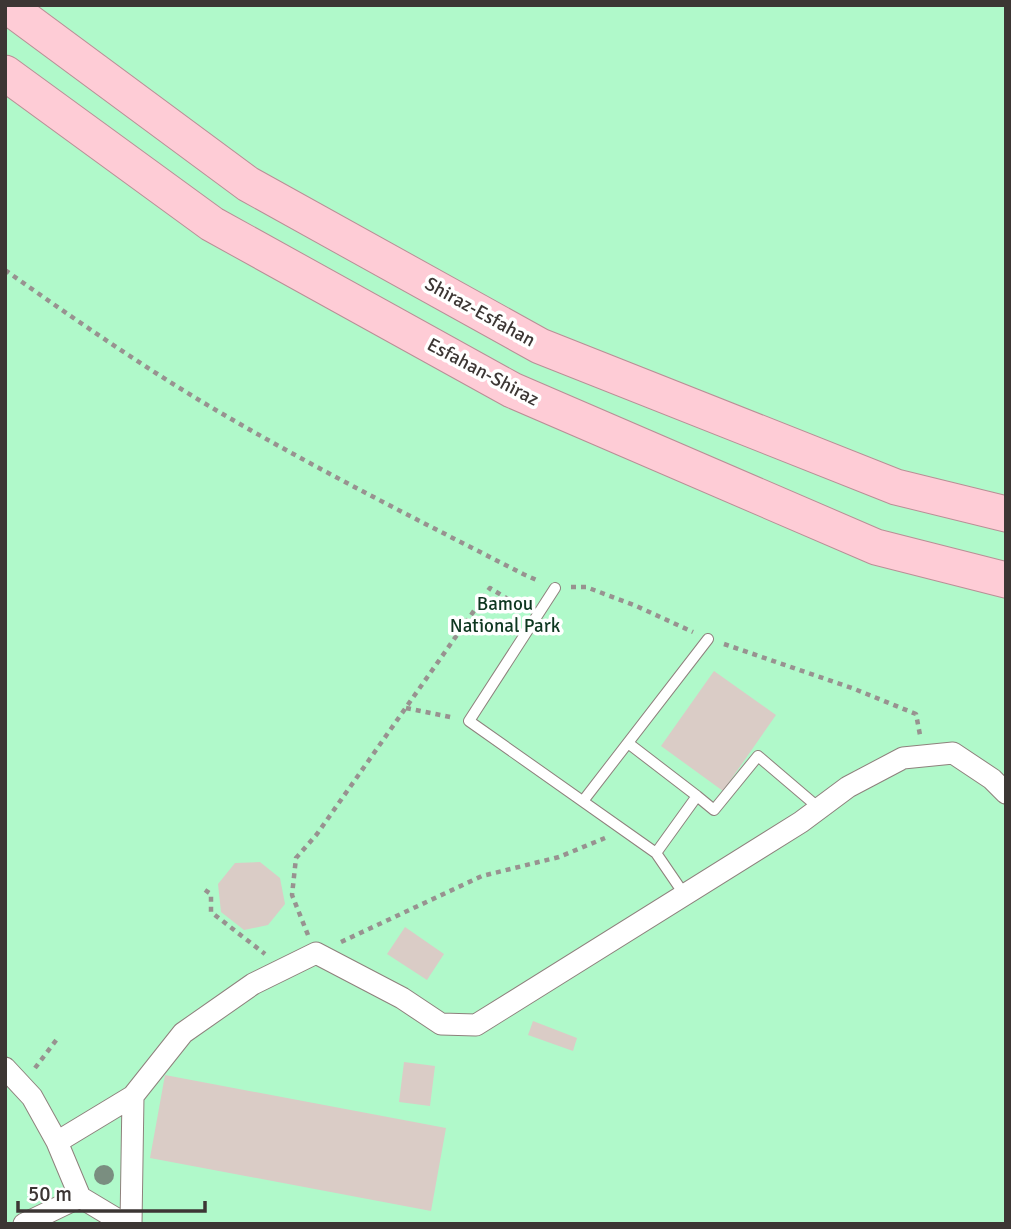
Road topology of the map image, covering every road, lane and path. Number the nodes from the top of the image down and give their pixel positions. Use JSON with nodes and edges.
{"nodes":[{"id":1,"x":6,"y":5,"type":"edge"},
{"id":2,"x":5,"y":74,"type":"edge"},
{"id":3,"x":5,"y":94,"type":"edge"},
{"id":4,"x":66,"y":118,"type":"junction"},
{"id":5,"x":5,"y":270,"type":"edge"},
{"id":6,"x":1006,"y":514,"type":"edge"},
{"id":7,"x":1006,"y":580,"type":"edge"},
{"id":8,"x":555,"y":588,"type":"junction"},
{"id":9,"x":536,"y":617,"type":"junction"},
{"id":10,"x":708,"y":639,"type":"junction"},
{"id":11,"x":406,"y":708,"type":"junction"},
{"id":12,"x":469,"y":721,"type":"junction"},
{"id":13,"x":628,"y":743,"type":"junction"},
{"id":14,"x":925,"y":756,"type":"junction"},
{"id":15,"x":974,"y":767,"type":"junction"},
{"id":16,"x":1006,"y":769,"type":"edge"},
{"id":17,"x":1006,"y":793,"type":"edge"},
{"id":18,"x":697,"y":796,"type":"junction"},
{"id":19,"x":583,"y":801,"type":"junction"},
{"id":20,"x":818,"y":808,"type":"junction"},
{"id":21,"x":624,"y":830,"type":"junction"},
{"id":22,"x":656,"y":853,"type":"junction"},
{"id":23,"x":205,"y":890,"type":"dead end"},
{"id":24,"x":684,"y":894,"type":"junction"},
{"id":25,"x":316,"y":953,"type":"junction"},
{"id":26,"x":285,"y":969,"type":"junction"},
{"id":27,"x":57,"y":1039,"type":"dead end"},
{"id":28,"x":5,"y":1068,"type":"edge"},
{"id":29,"x":22,"y":1086,"type":"junction"},
{"id":30,"x":133,"y":1096,"type":"junction"},
{"id":31,"x":57,"y":1142,"type":"junction"},
{"id":32,"x":80,"y":1197,"type":"junction"},
{"id":33,"x":24,"y":1224,"type":"edge"},
{"id":34,"x":125,"y":1224,"type":"edge"},
{"id":35,"x":131,"y":1224,"type":"edge"}],
"edges":[{"from":1,"to":6,"type":"highway","name":"Shiraz-Esfahan"},
{"from":2,"to":4,"type":"highway","name":"Esfahan-Shiraz"},
{"from":3,"to":4,"type":"street"},
{"from":4,"to":7,"type":"highway","name":"Esfahan-Shiraz"},
{"from":5,"to":8,"type":"path"},
{"from":8,"to":9,"type":"lane"},
{"from":8,"to":10,"type":"path"},
{"from":9,"to":11,"type":"path"},
{"from":9,"to":12,"type":"lane"},
{"from":10,"to":13,"type":"lane"},
{"from":10,"to":14,"type":"path"},
{"from":11,"to":12,"type":"path"},
{"from":11,"to":25,"type":"path"},
{"from":12,"to":19,"type":"lane"},
{"from":13,"to":18,"type":"lane"},
{"from":13,"to":19,"type":"lane"},
{"from":14,"to":15,"type":"street"},
{"from":14,"to":20,"type":"street"},
{"from":15,"to":16,"type":"street"},
{"from":15,"to":17,"type":"street"},
{"from":18,"to":20,"type":"lane"},
{"from":18,"to":22,"type":"lane"},
{"from":19,"to":21,"type":"lane"},
{"from":20,"to":24,"type":"street"},
{"from":21,"to":22,"type":"lane"},
{"from":21,"to":25,"type":"path"},
{"from":22,"to":24,"type":"lane"},
{"from":23,"to":26,"type":"path"},
{"from":24,"to":25,"type":"street"},
{"from":25,"to":26,"type":"street"},
{"from":26,"to":30,"type":"street"},
{"from":27,"to":29,"type":"path"},
{"from":28,"to":29,"type":"street"},
{"from":29,"to":31,"type":"street"},
{"from":30,"to":31,"type":"street"},
{"from":30,"to":35,"type":"street"},
{"from":31,"to":32,"type":"street"},
{"from":32,"to":33,"type":"street"},
{"from":32,"to":34,"type":"street"}]}
